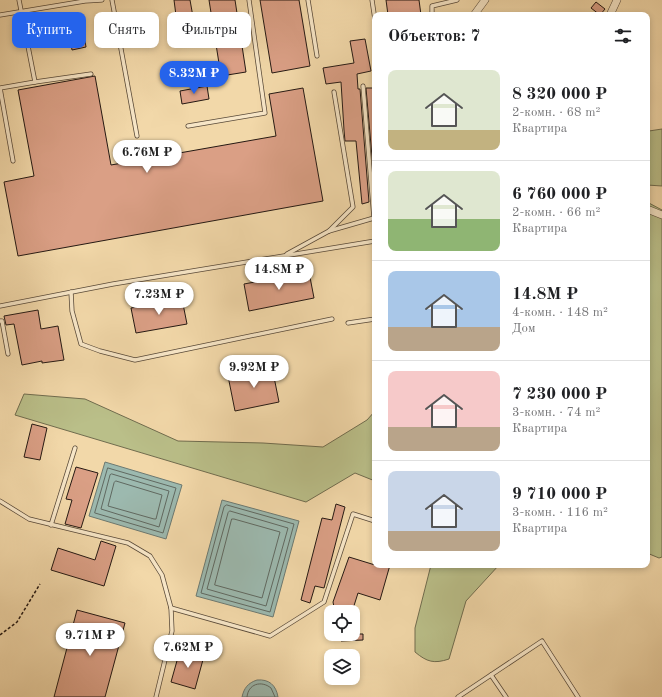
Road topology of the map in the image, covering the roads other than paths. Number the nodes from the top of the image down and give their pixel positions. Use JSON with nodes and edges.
{"nodes":[{"id":1,"x":20,"y":0,"type":"edge"},
{"id":2,"x":102,"y":0,"type":"edge"},
{"id":3,"x":112,"y":0,"type":"edge"},
{"id":4,"x":249,"y":0,"type":"edge"},
{"id":5,"x":308,"y":0,"type":"edge"},
{"id":6,"x":372,"y":0,"type":"edge"},
{"id":7,"x":457,"y":0,"type":"edge"},
{"id":8,"x":486,"y":0,"type":"edge"},
{"id":9,"x":617,"y":0,"type":"edge"},
{"id":10,"x":85,"y":1,"type":"edge"},
{"id":11,"x":22,"y":12,"type":"joint"},
{"id":12,"x":374,"y":12,"type":"edge"},
{"id":13,"x":432,"y":12,"type":"edge"},
{"id":14,"x":476,"y":12,"type":"edge"},
{"id":15,"x":611,"y":12,"type":"edge"},
{"id":16,"x":12,"y":13,"type":"edge"},
{"id":17,"x":0,"y":15,"type":"edge"},
{"id":18,"x":29,"y":48,"type":"edge"},
{"id":19,"x":317,"y":56,"type":"dead end"},
{"id":20,"x":90,"y":74,"type":"dead end"},
{"id":21,"x":35,"y":82,"type":"junction"},
{"id":22,"x":363,"y":86,"type":"dead end"},
{"id":23,"x":334,"y":92,"type":"dead end"},
{"id":24,"x":188,"y":126,"type":"dead end"},
{"id":25,"x":137,"y":136,"type":"dead end"},
{"id":26,"x":12,"y":161,"type":"dead end"},
{"id":27,"x":372,"y":194,"type":"edge"},
{"id":28,"x":650,"y":210,"type":"edge"},
{"id":29,"x":662,"y":215,"type":"edge"},
{"id":30,"x":372,"y":219,"type":"edge"},
{"id":31,"x":329,"y":231,"type":"junction"},
{"id":32,"x":372,"y":241,"type":"edge"},
{"id":33,"x":284,"y":256,"type":"junction"},
{"id":34,"x":71,"y":292,"type":"junction"},
{"id":35,"x":0,"y":306,"type":"edge"},
{"id":36,"x":332,"y":319,"type":"dead end"},
{"id":37,"x":372,"y":320,"type":"edge"},
{"id":38,"x":0,"y":322,"type":"edge"},
{"id":39,"x":348,"y":324,"type":"dead end"},
{"id":40,"x":8,"y":354,"type":"dead end"},
{"id":41,"x":75,"y":448,"type":"dead end"},
{"id":42,"x":0,"y":501,"type":"edge"},
{"id":43,"x":372,"y":520,"type":"edge"},
{"id":44,"x":52,"y":526,"type":"junction"},
{"id":45,"x":171,"y":608,"type":"junction"},
{"id":46,"x":491,"y":675,"type":"junction"},
{"id":47,"x":156,"y":697,"type":"edge"},
{"id":48,"x":458,"y":697,"type":"edge"},
{"id":49,"x":506,"y":697,"type":"edge"},
{"id":50,"x":578,"y":697,"type":"edge"}],
"edges":[{"from":1,"to":11,"type":"lane"},
{"from":2,"to":10,"type":"lane"},
{"from":3,"to":25,"type":"lane"},
{"from":4,"to":24,"type":"lane"},
{"from":5,"to":19,"type":"lane"},
{"from":6,"to":12,"type":"lane"},
{"from":7,"to":13,"type":"lane"},
{"from":8,"to":14,"type":"street"},
{"from":9,"to":15,"type":"street"},
{"from":10,"to":11,"type":"lane"},
{"from":16,"to":17,"type":"lane"},
{"from":18,"to":21,"type":"lane"},
{"from":20,"to":21,"type":"lane"},
{"from":21,"to":26,"type":"lane"},
{"from":22,"to":27,"type":"lane"},
{"from":23,"to":31,"type":"lane"},
{"from":28,"to":29,"type":"street"},
{"from":30,"to":31,"type":"lane"},
{"from":31,"to":33,"type":"lane"},
{"from":32,"to":33,"type":"lane"},
{"from":33,"to":34,"type":"lane"},
{"from":34,"to":35,"type":"lane"},
{"from":34,"to":36,"type":"lane"},
{"from":37,"to":39,"type":"lane"},
{"from":38,"to":40,"type":"lane"},
{"from":41,"to":44,"type":"lane"},
{"from":42,"to":44,"type":"lane"},
{"from":43,"to":45,"type":"lane"},
{"from":44,"to":45,"type":"lane"},
{"from":45,"to":47,"type":"lane"},
{"from":46,"to":48,"type":"lane"},
{"from":46,"to":49,"type":"lane"},
{"from":46,"to":50,"type":"lane"}]}
